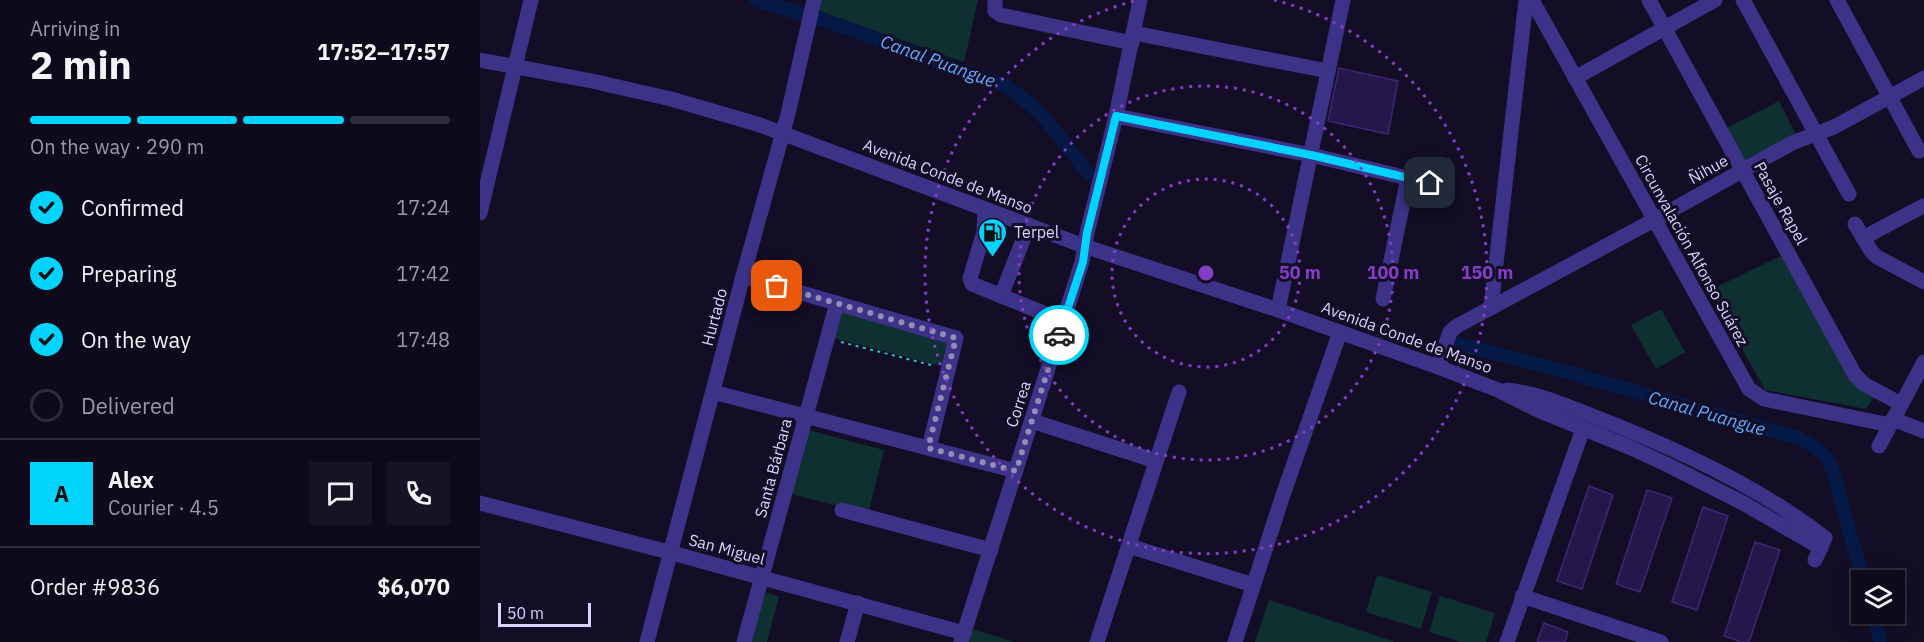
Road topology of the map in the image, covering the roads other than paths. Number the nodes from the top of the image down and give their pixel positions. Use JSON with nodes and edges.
{"nodes":[{"id":1,"x":531,"y":0,"type":"edge"},
{"id":2,"x":1140,"y":0,"type":"edge"},
{"id":3,"x":1343,"y":0,"type":"edge"},
{"id":4,"x":1526,"y":0,"type":"edge"},
{"id":5,"x":1532,"y":0,"type":"edge"},
{"id":6,"x":1649,"y":0,"type":"edge"},
{"id":7,"x":1715,"y":0,"type":"edge"},
{"id":8,"x":1743,"y":0,"type":"edge"},
{"id":9,"x":1837,"y":0,"type":"edge"},
{"id":10,"x":813,"y":3,"type":"edge"},
{"id":11,"x":995,"y":6,"type":"edge"},
{"id":12,"x":1665,"y":28,"type":"junction"},
{"id":13,"x":1133,"y":38,"type":"junction"},
{"id":14,"x":480,"y":60,"type":"edge"},
{"id":15,"x":515,"y":66,"type":"junction"},
{"id":16,"x":1328,"y":71,"type":"junction"},
{"id":17,"x":1575,"y":78,"type":"junction"},
{"id":18,"x":1924,"y":78,"type":"edge"},
{"id":19,"x":1889,"y":96,"type":"junction"},
{"id":20,"x":1116,"y":116,"type":"junction"},
{"id":21,"x":783,"y":133,"type":"junction"},
{"id":22,"x":1816,"y":134,"type":"junction"},
{"id":23,"x":1919,"y":151,"type":"dead end"},
{"id":24,"x":1311,"y":155,"type":"junction"},
{"id":25,"x":1743,"y":171,"type":"junction"},
{"id":26,"x":1408,"y":178,"type":"junction"},
{"id":27,"x":1430,"y":183,"type":"dead end"},
{"id":28,"x":1849,"y":195,"type":"dead end"},
{"id":29,"x":1923,"y":206,"type":"edge"},
{"id":30,"x":985,"y":209,"type":"junction"},
{"id":31,"x":480,"y":213,"type":"edge"},
{"id":32,"x":1654,"y":220,"type":"junction"},
{"id":33,"x":1855,"y":224,"type":"dead end"},
{"id":34,"x":1029,"y":225,"type":"junction"},
{"id":35,"x":1863,"y":238,"type":"junction"},
{"id":36,"x":1084,"y":246,"type":"junction"},
{"id":37,"x":743,"y":276,"type":"junction"},
{"id":38,"x":1924,"y":282,"type":"edge"},
{"id":39,"x":1001,"y":296,"type":"junction"},
{"id":40,"x":1383,"y":299,"type":"dead end"},
{"id":41,"x":837,"y":303,"type":"junction"},
{"id":42,"x":1491,"y":308,"type":"junction"},
{"id":43,"x":1278,"y":310,"type":"junction"},
{"id":44,"x":1064,"y":321,"type":"junction"},
{"id":45,"x":1340,"y":332,"type":"junction"},
{"id":46,"x":1924,"y":362,"type":"edge"},
{"id":47,"x":1438,"y":367,"type":"junction"},
{"id":48,"x":1498,"y":390,"type":"junction"},
{"id":49,"x":713,"y":392,"type":"junction"},
{"id":50,"x":1179,"y":392,"type":"dead end"},
{"id":51,"x":1901,"y":404,"type":"junction"},
{"id":52,"x":806,"y":416,"type":"junction"},
{"id":53,"x":1032,"y":421,"type":"junction"},
{"id":54,"x":1891,"y":422,"type":"junction"},
{"id":55,"x":1583,"y":429,"type":"junction"},
{"id":56,"x":1924,"y":430,"type":"edge"},
{"id":57,"x":1879,"y":446,"type":"dead end"},
{"id":58,"x":928,"y":448,"type":"junction"},
{"id":59,"x":1156,"y":461,"type":"junction"},
{"id":60,"x":1016,"y":471,"type":"junction"},
{"id":61,"x":480,"y":503,"type":"edge"},
{"id":62,"x":842,"y":510,"type":"dead end"},
{"id":63,"x":1129,"y":546,"type":"junction"},
{"id":64,"x":991,"y":550,"type":"junction"},
{"id":65,"x":670,"y":552,"type":"junction"},
{"id":66,"x":762,"y":577,"type":"junction"},
{"id":67,"x":1253,"y":585,"type":"junction"},
{"id":68,"x":1522,"y":596,"type":"junction"},
{"id":69,"x":858,"y":603,"type":"junction"},
{"id":70,"x":963,"y":637,"type":"edge"},
{"id":71,"x":647,"y":642,"type":"edge"},
{"id":72,"x":744,"y":642,"type":"edge"},
{"id":73,"x":847,"y":642,"type":"edge"},
{"id":74,"x":1097,"y":642,"type":"edge"},
{"id":75,"x":1235,"y":642,"type":"edge"},
{"id":76,"x":1507,"y":642,"type":"edge"},
{"id":77,"x":1661,"y":642,"type":"edge"}],
"edges":[{"from":1,"to":15,"type":"street"},
{"from":2,"to":13,"type":"street","name":"Correa"},
{"from":3,"to":16,"type":"street"},
{"from":4,"to":42,"type":"street"},
{"from":5,"to":17,"type":"street","name":"Circunvalación Alfonso Suárez"},
{"from":6,"to":12,"type":"street","name":"Pasaje Rapel"},
{"from":7,"to":12,"type":"street"},
{"from":8,"to":22,"type":"street"},
{"from":9,"to":19,"type":"street"},
{"from":10,"to":21,"type":"street","name":"Hurtado"},
{"from":11,"to":13,"type":"street"},
{"from":12,"to":17,"type":"street"},
{"from":12,"to":25,"type":"street","name":"Pasaje Rapel"},
{"from":13,"to":16,"type":"street"},
{"from":13,"to":20,"type":"street","name":"Correa"},
{"from":14,"to":15,"type":"street","name":"Avenida Conde de Manso"},
{"from":15,"to":21,"type":"street","name":"Avenida Conde de Manso"},
{"from":15,"to":31,"type":"street"},
{"from":16,"to":24,"type":"street"},
{"from":17,"to":32,"type":"street","name":"Circunvalación Alfonso Suárez"},
{"from":18,"to":19,"type":"street","name":"Ñihue"},
{"from":19,"to":22,"type":"street","name":"Ñihue"},
{"from":19,"to":23,"type":"street"},
{"from":20,"to":24,"type":"street"},
{"from":20,"to":36,"type":"street","name":"Correa"},
{"from":21,"to":30,"type":"street","name":"Avenida Conde de Manso"},
{"from":21,"to":37,"type":"street","name":"Hurtado"},
{"from":22,"to":25,"type":"street","name":"Ñihue"},
{"from":22,"to":28,"type":"street"},
{"from":24,"to":26,"type":"street"},
{"from":24,"to":43,"type":"street"},
{"from":25,"to":32,"type":"street","name":"Ñihue"},
{"from":25,"to":51,"type":"street","name":"Pasaje Rapel"},
{"from":26,"to":27,"type":"street"},
{"from":26,"to":40,"type":"street"},
{"from":29,"to":35,"type":"street"},
{"from":30,"to":34,"type":"street","name":"Avenida Conde de Manso"},
{"from":30,"to":39,"type":"street"},
{"from":32,"to":42,"type":"street","name":"Ñihue"},
{"from":32,"to":54,"type":"street","name":"Circunvalación Alfonso Suárez"},
{"from":33,"to":35,"type":"street"},
{"from":34,"to":36,"type":"street","name":"Avenida Conde de Manso"},
{"from":34,"to":39,"type":"street"},
{"from":35,"to":38,"type":"street"},
{"from":36,"to":43,"type":"street","name":"Avenida Conde de Manso"},
{"from":36,"to":44,"type":"street","name":"Correa"},
{"from":37,"to":41,"type":"street"},
{"from":37,"to":49,"type":"street","name":"Hurtado"},
{"from":39,"to":44,"type":"street"},
{"from":41,"to":52,"type":"street","name":"Santa Bárbara"},
{"from":41,"to":58,"type":"street"},
{"from":42,"to":47,"type":"street","name":"Ñihue"},
{"from":43,"to":45,"type":"street","name":"Avenida Conde de Manso"},
{"from":44,"to":53,"type":"street","name":"Correa"},
{"from":45,"to":47,"type":"street","name":"Avenida Conde de Manso"},
{"from":45,"to":67,"type":"street"},
{"from":46,"to":51,"type":"street"},
{"from":47,"to":48,"type":"street","name":"Avenida Conde de Manso"},
{"from":48,"to":55,"type":"street","name":"Avenida Conde de Manso"},
{"from":48,"to":55,"type":"street","name":"Avenida Conde de Manso"},
{"from":49,"to":52,"type":"street"},
{"from":49,"to":65,"type":"street","name":"Hurtado"},
{"from":50,"to":59,"type":"street"},
{"from":51,"to":54,"type":"street"},
{"from":52,"to":58,"type":"street"},
{"from":52,"to":66,"type":"street","name":"Santa Bárbara"},
{"from":53,"to":59,"type":"street"},
{"from":53,"to":60,"type":"street","name":"Correa"},
{"from":54,"to":56,"type":"street","name":"Circunvalación Alfonso Suárez"},
{"from":54,"to":57,"type":"street"},
{"from":55,"to":68,"type":"street"},
{"from":58,"to":60,"type":"street"},
{"from":59,"to":63,"type":"street"},
{"from":60,"to":64,"type":"street","name":"Correa"},
{"from":61,"to":65,"type":"street","name":"San Miguel"},
{"from":62,"to":64,"type":"street"},
{"from":63,"to":67,"type":"street"},
{"from":63,"to":74,"type":"street"},
{"from":64,"to":70,"type":"street","name":"Correa"},
{"from":65,"to":66,"type":"street","name":"San Miguel"},
{"from":65,"to":71,"type":"street","name":"Hurtado"},
{"from":66,"to":69,"type":"street","name":"San Miguel"},
{"from":66,"to":72,"type":"street","name":"Santa Bárbara"},
{"from":67,"to":75,"type":"street"},
{"from":68,"to":76,"type":"street"},
{"from":68,"to":77,"type":"street"},
{"from":69,"to":70,"type":"street","name":"San Miguel"},
{"from":69,"to":73,"type":"street"}]}
